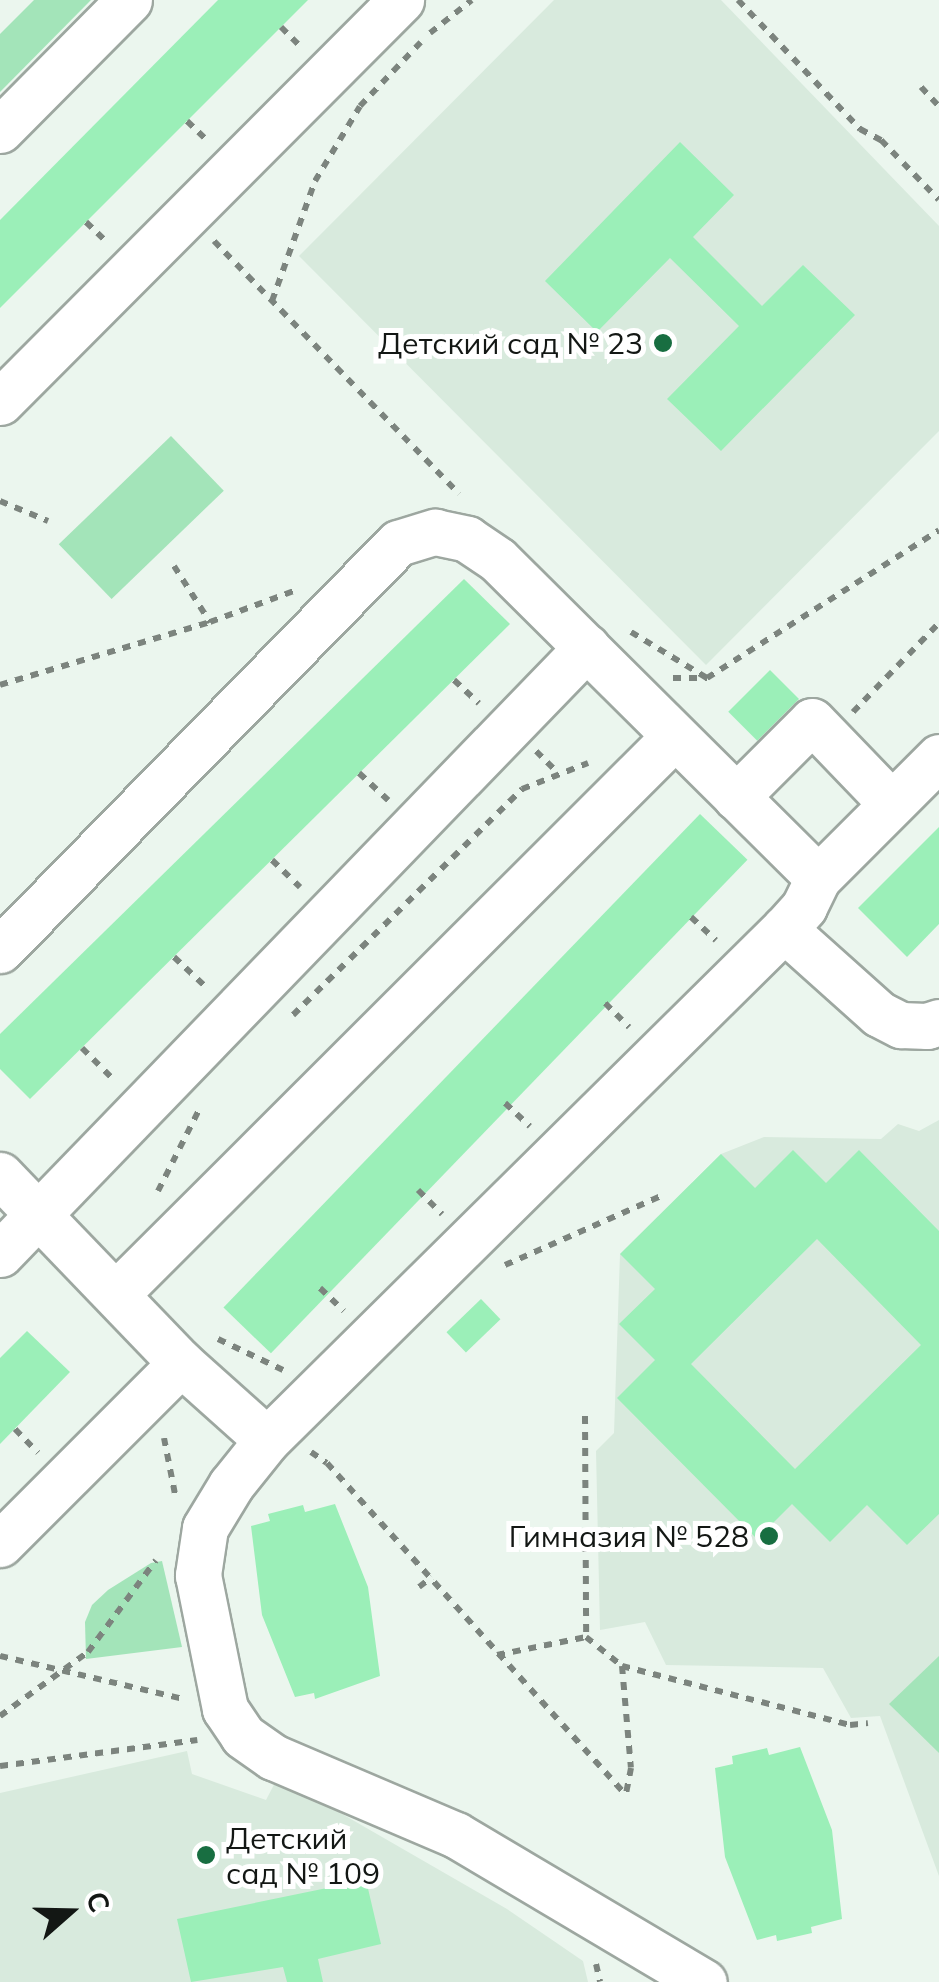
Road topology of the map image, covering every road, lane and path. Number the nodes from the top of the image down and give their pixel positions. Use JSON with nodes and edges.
{"nodes":[{"id":1,"x":128,"y":0,"type":"edge"},
{"id":2,"x":401,"y":0,"type":"edge"},
{"id":3,"x":472,"y":0,"type":"edge"},
{"id":4,"x":738,"y":0,"type":"edge"},
{"id":5,"x":921,"y":87,"type":"dead end"},
{"id":6,"x":939,"y":106,"type":"edge"},
{"id":7,"x":0,"y":130,"type":"edge"},
{"id":8,"x":939,"y":200,"type":"edge"},
{"id":9,"x":188,"y":214,"type":"junction"},
{"id":10,"x":272,"y":302,"type":"junction"},
{"id":11,"x":0,"y":402,"type":"edge"},
{"id":12,"x":466,"y":501,"type":"dead end"},
{"id":13,"x":0,"y":502,"type":"edge"},
{"id":14,"x":48,"y":522,"type":"dead end"},
{"id":15,"x":939,"y":530,"type":"edge"},
{"id":16,"x":174,"y":566,"type":"dead end"},
{"id":17,"x":369,"y":571,"type":"junction"},
{"id":18,"x":210,"y":622,"type":"junction"},
{"id":19,"x":939,"y":623,"type":"edge"},
{"id":20,"x":610,"y":651,"type":"junction"},
{"id":21,"x":707,"y":678,"type":"junction"},
{"id":22,"x":0,"y":685,"type":"edge"},
{"id":23,"x":675,"y":736,"type":"junction"},
{"id":24,"x":827,"y":736,"type":"junction"},
{"id":25,"x":939,"y":757,"type":"edge"},
{"id":26,"x":591,"y":762,"type":"dead end"},
{"id":27,"x":736,"y":797,"type":"junction"},
{"id":28,"x":892,"y":804,"type":"junction"},
{"id":29,"x":818,"y":878,"type":"junction"},
{"id":30,"x":784,"y":929,"type":"junction"},
{"id":31,"x":0,"y":950,"type":"edge"},
{"id":32,"x":286,"y":1022,"type":"dead end"},
{"id":33,"x":939,"y":1022,"type":"edge"},
{"id":34,"x":202,"y":1104,"type":"dead end"},
{"id":35,"x":0,"y":1175,"type":"edge"},
{"id":36,"x":663,"y":1195,"type":"dead end"},
{"id":37,"x":150,"y":1207,"type":"dead end"},
{"id":38,"x":38,"y":1214,"type":"junction"},
{"id":39,"x":0,"y":1254,"type":"edge"},
{"id":40,"x":490,"y":1272,"type":"dead end"},
{"id":41,"x":117,"y":1293,"type":"junction"},
{"id":42,"x":179,"y":1361,"type":"junction"},
{"id":43,"x":325,"y":1383,"type":"junction"},
{"id":44,"x":585,"y":1416,"type":"dead end"},
{"id":45,"x":267,"y":1440,"type":"junction"},
{"id":46,"x":205,"y":1528,"type":"junction"},
{"id":47,"x":0,"y":1544,"type":"edge"},
{"id":48,"x":159,"y":1549,"type":"dead end"},
{"id":49,"x":432,"y":1577,"type":"junction"},
{"id":50,"x":419,"y":1587,"type":"dead end"},
{"id":51,"x":586,"y":1636,"type":"junction"},
{"id":52,"x":497,"y":1655,"type":"junction"},
{"id":53,"x":0,"y":1656,"type":"edge"},
{"id":54,"x":622,"y":1666,"type":"junction"},
{"id":55,"x":58,"y":1670,"type":"junction"},
{"id":56,"x":0,"y":1716,"type":"edge"},
{"id":57,"x":234,"y":1723,"type":"junction"},
{"id":58,"x":868,"y":1723,"type":"dead end"},
{"id":59,"x":0,"y":1766,"type":"edge"},
{"id":60,"x":704,"y":1982,"type":"edge"}],
"edges":[{"from":1,"to":7,"type":"street"},
{"from":2,"to":9,"type":"street"},
{"from":3,"to":10,"type":"path"},
{"from":4,"to":8,"type":"path"},
{"from":5,"to":6,"type":"path"},
{"from":9,"to":10,"type":"path"},
{"from":9,"to":11,"type":"street"},
{"from":10,"to":12,"type":"path"},
{"from":13,"to":14,"type":"path"},
{"from":15,"to":21,"type":"path"},
{"from":16,"to":18,"type":"path"},
{"from":17,"to":18,"type":"path"},
{"from":17,"to":20,"type":"street"},
{"from":17,"to":31,"type":"street"},
{"from":18,"to":22,"type":"path"},
{"from":19,"to":24,"type":"path"},
{"from":20,"to":21,"type":"path"},
{"from":20,"to":21,"type":"path"},
{"from":20,"to":23,"type":"street"},
{"from":20,"to":38,"type":"street"},
{"from":23,"to":27,"type":"street"},
{"from":23,"to":41,"type":"street"},
{"from":24,"to":27,"type":"street"},
{"from":24,"to":28,"type":"street"},
{"from":25,"to":28,"type":"street"},
{"from":26,"to":32,"type":"path"},
{"from":27,"to":29,"type":"street"},
{"from":28,"to":29,"type":"street"},
{"from":29,"to":30,"type":"street"},
{"from":30,"to":33,"type":"street"},
{"from":30,"to":43,"type":"street"},
{"from":34,"to":37,"type":"path"},
{"from":35,"to":38,"type":"street"},
{"from":36,"to":40,"type":"path"},
{"from":38,"to":39,"type":"street"},
{"from":38,"to":41,"type":"street"},
{"from":41,"to":42,"type":"street"},
{"from":42,"to":43,"type":"path"},
{"from":42,"to":45,"type":"street"},
{"from":42,"to":46,"type":"path"},
{"from":42,"to":47,"type":"street"},
{"from":43,"to":45,"type":"street"},
{"from":44,"to":51,"type":"path"},
{"from":45,"to":46,"type":"street"},
{"from":45,"to":49,"type":"path"},
{"from":46,"to":57,"type":"street"},
{"from":48,"to":55,"type":"path"},
{"from":49,"to":50,"type":"path"},
{"from":49,"to":52,"type":"path"},
{"from":51,"to":52,"type":"path"},
{"from":51,"to":54,"type":"path"},
{"from":52,"to":54,"type":"path"},
{"from":53,"to":55,"type":"path"},
{"from":54,"to":58,"type":"path"},
{"from":55,"to":56,"type":"path"},
{"from":55,"to":57,"type":"path"},
{"from":57,"to":59,"type":"path"},
{"from":57,"to":60,"type":"street"}]}
